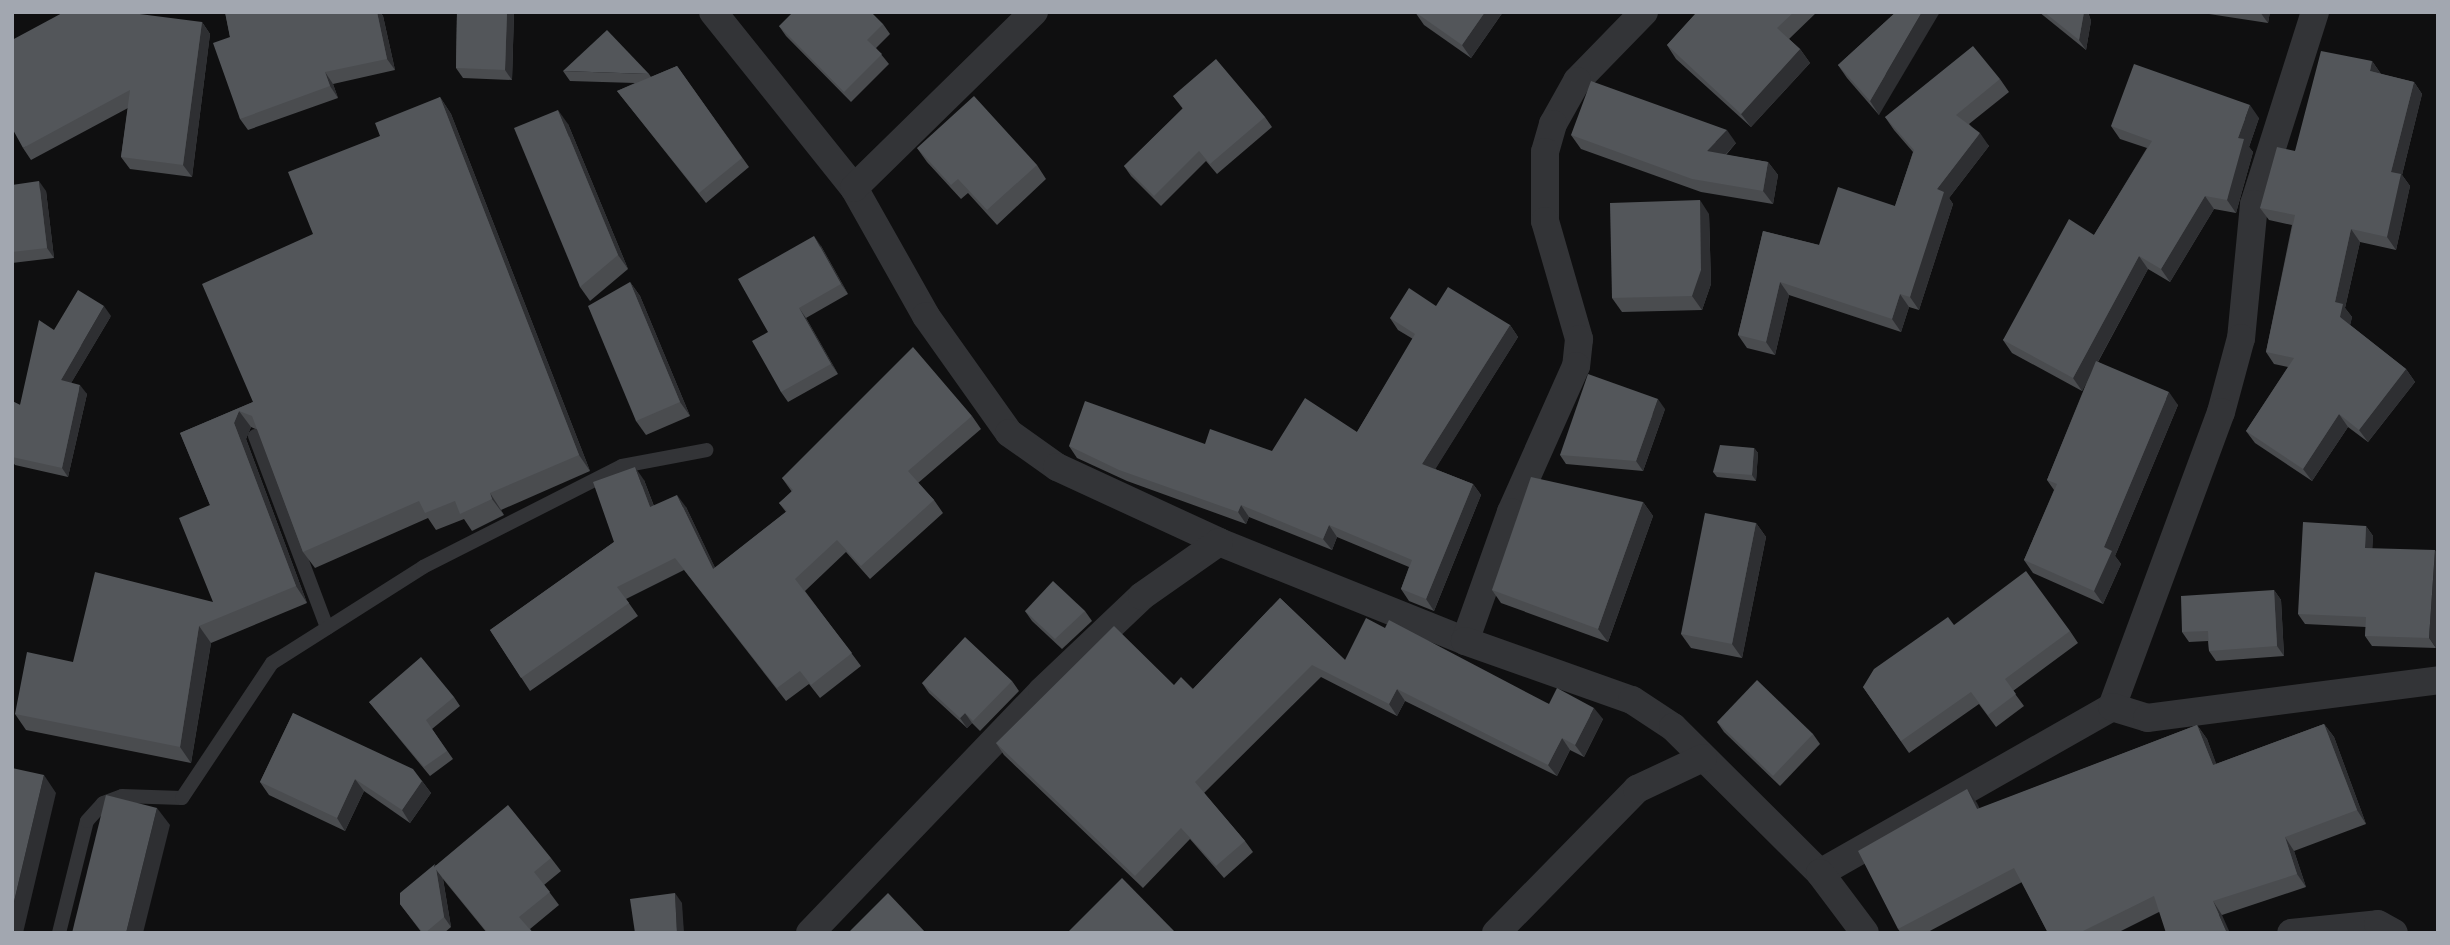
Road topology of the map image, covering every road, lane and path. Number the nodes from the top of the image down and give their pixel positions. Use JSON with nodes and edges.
{"nodes":[{"id":1,"x":713,"y":12,"type":"edge"},
{"id":2,"x":1034,"y":12,"type":"edge"},
{"id":3,"x":1644,"y":12,"type":"edge"},
{"id":4,"x":2315,"y":12,"type":"edge"},
{"id":5,"x":854,"y":188,"type":"junction"},
{"id":6,"x":256,"y":436,"type":"edge"},
{"id":7,"x":707,"y":450,"type":"dead end"},
{"id":8,"x":1219,"y":542,"type":"junction"},
{"id":9,"x":327,"y":628,"type":"junction"},
{"id":10,"x":1465,"y":641,"type":"junction"},
{"id":11,"x":2438,"y":680,"type":"edge"},
{"id":12,"x":2112,"y":707,"type":"junction"},
{"id":13,"x":1703,"y":758,"type":"junction"},
{"id":14,"x":1819,"y":873,"type":"junction"},
{"id":15,"x":59,"y":933,"type":"edge"},
{"id":16,"x":810,"y":933,"type":"edge"},
{"id":17,"x":1496,"y":933,"type":"edge"},
{"id":18,"x":1865,"y":933,"type":"edge"},
{"id":19,"x":2291,"y":933,"type":"edge"},
{"id":20,"x":2394,"y":933,"type":"edge"}],
"edges":[{"from":1,"to":5,"type":"street"},
{"from":2,"to":5,"type":"street"},
{"from":3,"to":10,"type":"street"},
{"from":4,"to":12,"type":"street"},
{"from":5,"to":8,"type":"street"},
{"from":6,"to":9,"type":"lane"},
{"from":7,"to":9,"type":"lane"},
{"from":8,"to":10,"type":"street"},
{"from":8,"to":16,"type":"street"},
{"from":9,"to":15,"type":"lane"},
{"from":10,"to":13,"type":"street"},
{"from":11,"to":12,"type":"street"},
{"from":12,"to":14,"type":"street"},
{"from":13,"to":14,"type":"street"},
{"from":13,"to":17,"type":"street"},
{"from":14,"to":18,"type":"street"},
{"from":19,"to":20,"type":"street"}]}
